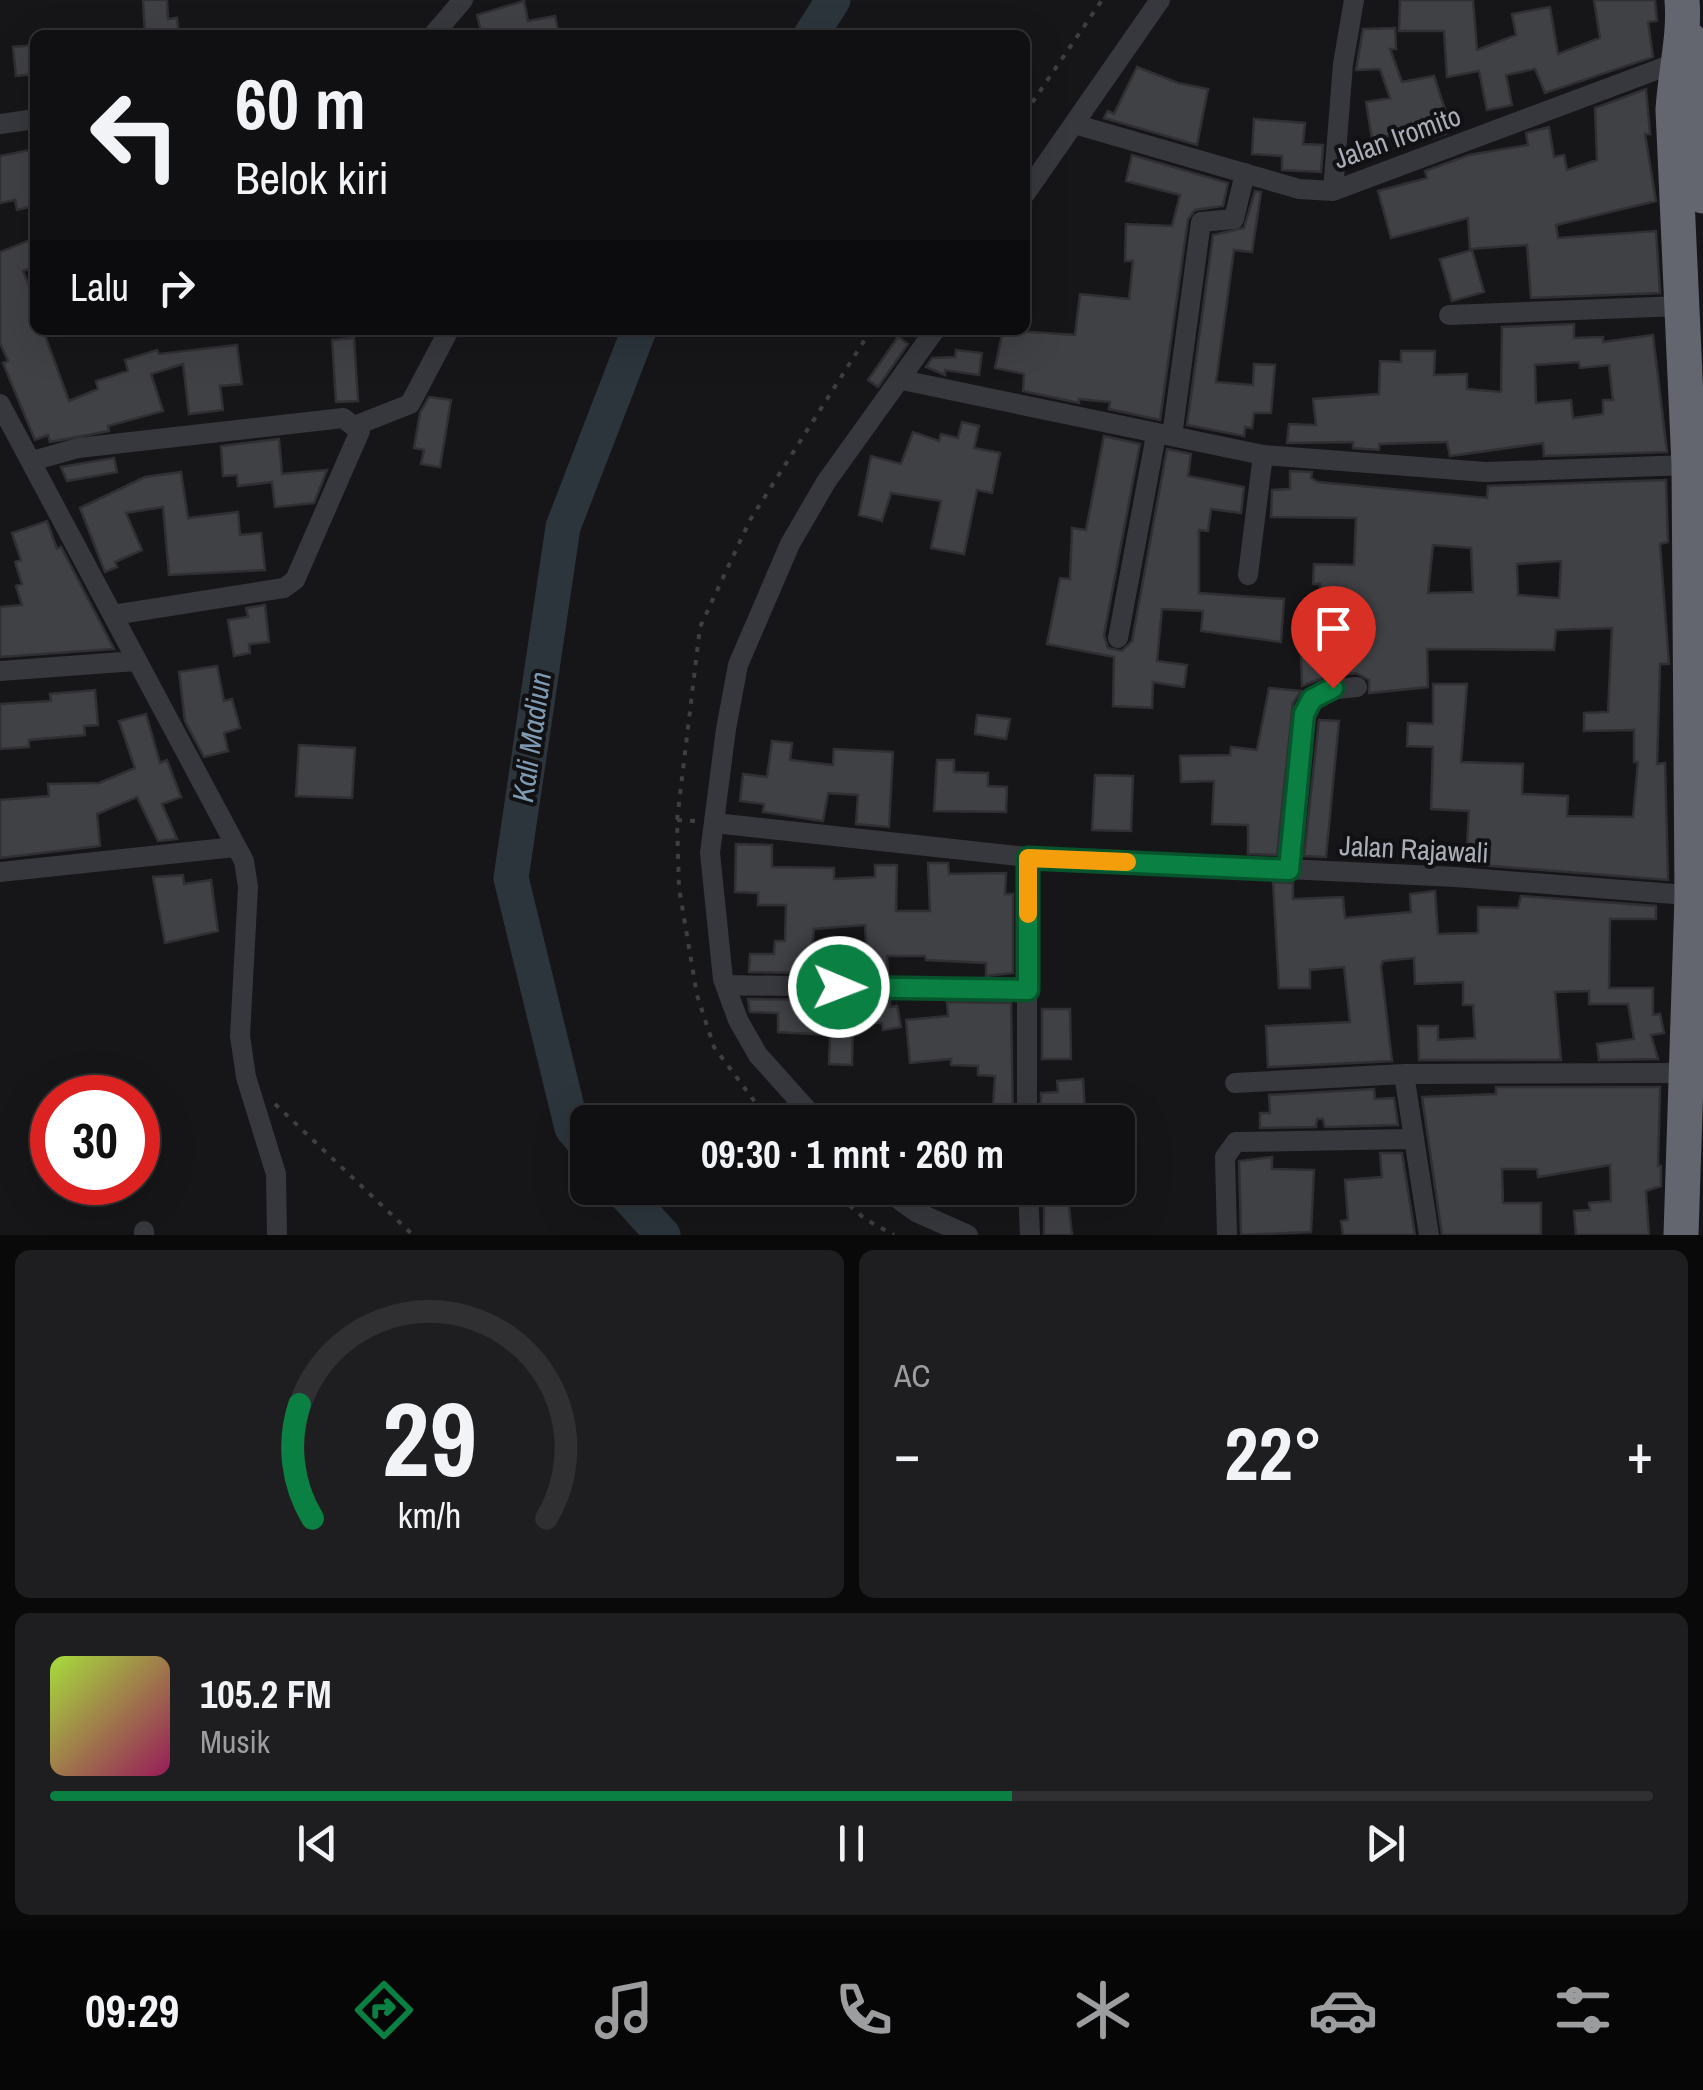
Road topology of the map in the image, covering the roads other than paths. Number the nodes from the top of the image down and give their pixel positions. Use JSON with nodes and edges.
{"nodes":[{"id":1,"x":463,"y":0,"type":"edge"},
{"id":2,"x":1160,"y":0,"type":"edge"},
{"id":3,"x":1354,"y":0,"type":"edge"},
{"id":4,"x":437,"y":30,"type":"edge"},
{"id":5,"x":1688,"y":40,"type":"edge"},
{"id":6,"x":30,"y":120,"type":"edge"},
{"id":7,"x":0,"y":124,"type":"edge"},
{"id":8,"x":1074,"y":124,"type":"junction"},
{"id":9,"x":1245,"y":173,"type":"junction"},
{"id":10,"x":1030,"y":187,"type":"edge"},
{"id":11,"x":1333,"y":191,"type":"junction"},
{"id":12,"x":1703,"y":196,"type":"edge"},
{"id":13,"x":1681,"y":306,"type":"junction"},
{"id":14,"x":1449,"y":315,"type":"dead end"},
{"id":15,"x":446,"y":335,"type":"edge"},
{"id":16,"x":931,"y":335,"type":"edge"},
{"id":17,"x":902,"y":380,"type":"junction"},
{"id":18,"x":0,"y":404,"type":"edge"},
{"id":19,"x":357,"y":425,"type":"junction"},
{"id":20,"x":1164,"y":436,"type":"junction"},
{"id":21,"x":1264,"y":456,"type":"junction"},
{"id":22,"x":32,"y":461,"type":"junction"},
{"id":23,"x":1689,"y":465,"type":"junction"},
{"id":24,"x":1248,"y":576,"type":"dead end"},
{"id":25,"x":113,"y":615,"type":"junction"},
{"id":26,"x":1118,"y":638,"type":"dead end"},
{"id":27,"x":136,"y":661,"type":"junction"},
{"id":28,"x":0,"y":671,"type":"edge"},
{"id":29,"x":1357,"y":687,"type":"dead end"},
{"id":30,"x":715,"y":823,"type":"junction"},
{"id":31,"x":235,"y":847,"type":"junction"},
{"id":32,"x":1028,"y":858,"type":"junction"},
{"id":33,"x":1289,"y":870,"type":"junction"},
{"id":34,"x":0,"y":872,"type":"edge"},
{"id":35,"x":1697,"y":896,"type":"edge"},
{"id":36,"x":726,"y":986,"type":"junction"},
{"id":37,"x":1028,"y":990,"type":"junction"},
{"id":38,"x":1685,"y":1073,"type":"junction"},
{"id":39,"x":1404,"y":1074,"type":"junction"},
{"id":40,"x":1235,"y":1083,"type":"dead end"},
{"id":41,"x":803,"y":1105,"type":"edge"},
{"id":42,"x":1027,"y":1105,"type":"edge"},
{"id":43,"x":1412,"y":1139,"type":"junction"},
{"id":44,"x":906,"y":1205,"type":"edge"},
{"id":45,"x":1029,"y":1205,"type":"edge"},
{"id":46,"x":278,"y":1235,"type":"edge"},
{"id":47,"x":968,"y":1235,"type":"edge"},
{"id":48,"x":1030,"y":1235,"type":"edge"},
{"id":49,"x":1227,"y":1235,"type":"edge"},
{"id":50,"x":1429,"y":1235,"type":"edge"},
{"id":51,"x":1681,"y":1235,"type":"edge"}],
"edges":[{"from":1,"to":4,"type":"street"},
{"from":2,"to":8,"type":"street"},
{"from":3,"to":11,"type":"street"},
{"from":5,"to":11,"type":"street","name":"Jalan Iromito"},
{"from":5,"to":12,"type":"highway"},
{"from":5,"to":13,"type":"highway"},
{"from":6,"to":7,"type":"street"},
{"from":8,"to":9,"type":"street","name":"Jalan Iromito"},
{"from":8,"to":10,"type":"street"},
{"from":9,"to":11,"type":"street","name":"Jalan Iromito"},
{"from":9,"to":20,"type":"street"},
{"from":13,"to":14,"type":"street"},
{"from":13,"to":23,"type":"highway"},
{"from":15,"to":19,"type":"street"},
{"from":16,"to":17,"type":"street"},
{"from":17,"to":20,"type":"street"},
{"from":17,"to":30,"type":"street"},
{"from":18,"to":22,"type":"street"},
{"from":19,"to":22,"type":"street"},
{"from":19,"to":25,"type":"street"},
{"from":20,"to":21,"type":"street"},
{"from":20,"to":26,"type":"street"},
{"from":21,"to":23,"type":"street"},
{"from":21,"to":24,"type":"street"},
{"from":22,"to":25,"type":"street"},
{"from":23,"to":35,"type":"highway"},
{"from":25,"to":27,"type":"street"},
{"from":27,"to":28,"type":"street"},
{"from":27,"to":31,"type":"street"},
{"from":29,"to":33,"type":"street"},
{"from":30,"to":32,"type":"street","name":"Jalan Rajawali"},
{"from":30,"to":36,"type":"street"},
{"from":31,"to":34,"type":"street"},
{"from":31,"to":46,"type":"street"},
{"from":32,"to":33,"type":"street","name":"Jalan Rajawali"},
{"from":32,"to":37,"type":"street"},
{"from":33,"to":35,"type":"street","name":"Jalan Rajawali"},
{"from":35,"to":38,"type":"highway"},
{"from":36,"to":37,"type":"street"},
{"from":36,"to":41,"type":"street"},
{"from":37,"to":42,"type":"street"},
{"from":38,"to":39,"type":"street"},
{"from":38,"to":51,"type":"highway"},
{"from":39,"to":40,"type":"street"},
{"from":39,"to":43,"type":"street"},
{"from":43,"to":49,"type":"street"},
{"from":43,"to":50,"type":"street"},
{"from":44,"to":47,"type":"street"},
{"from":45,"to":48,"type":"street"}]}
